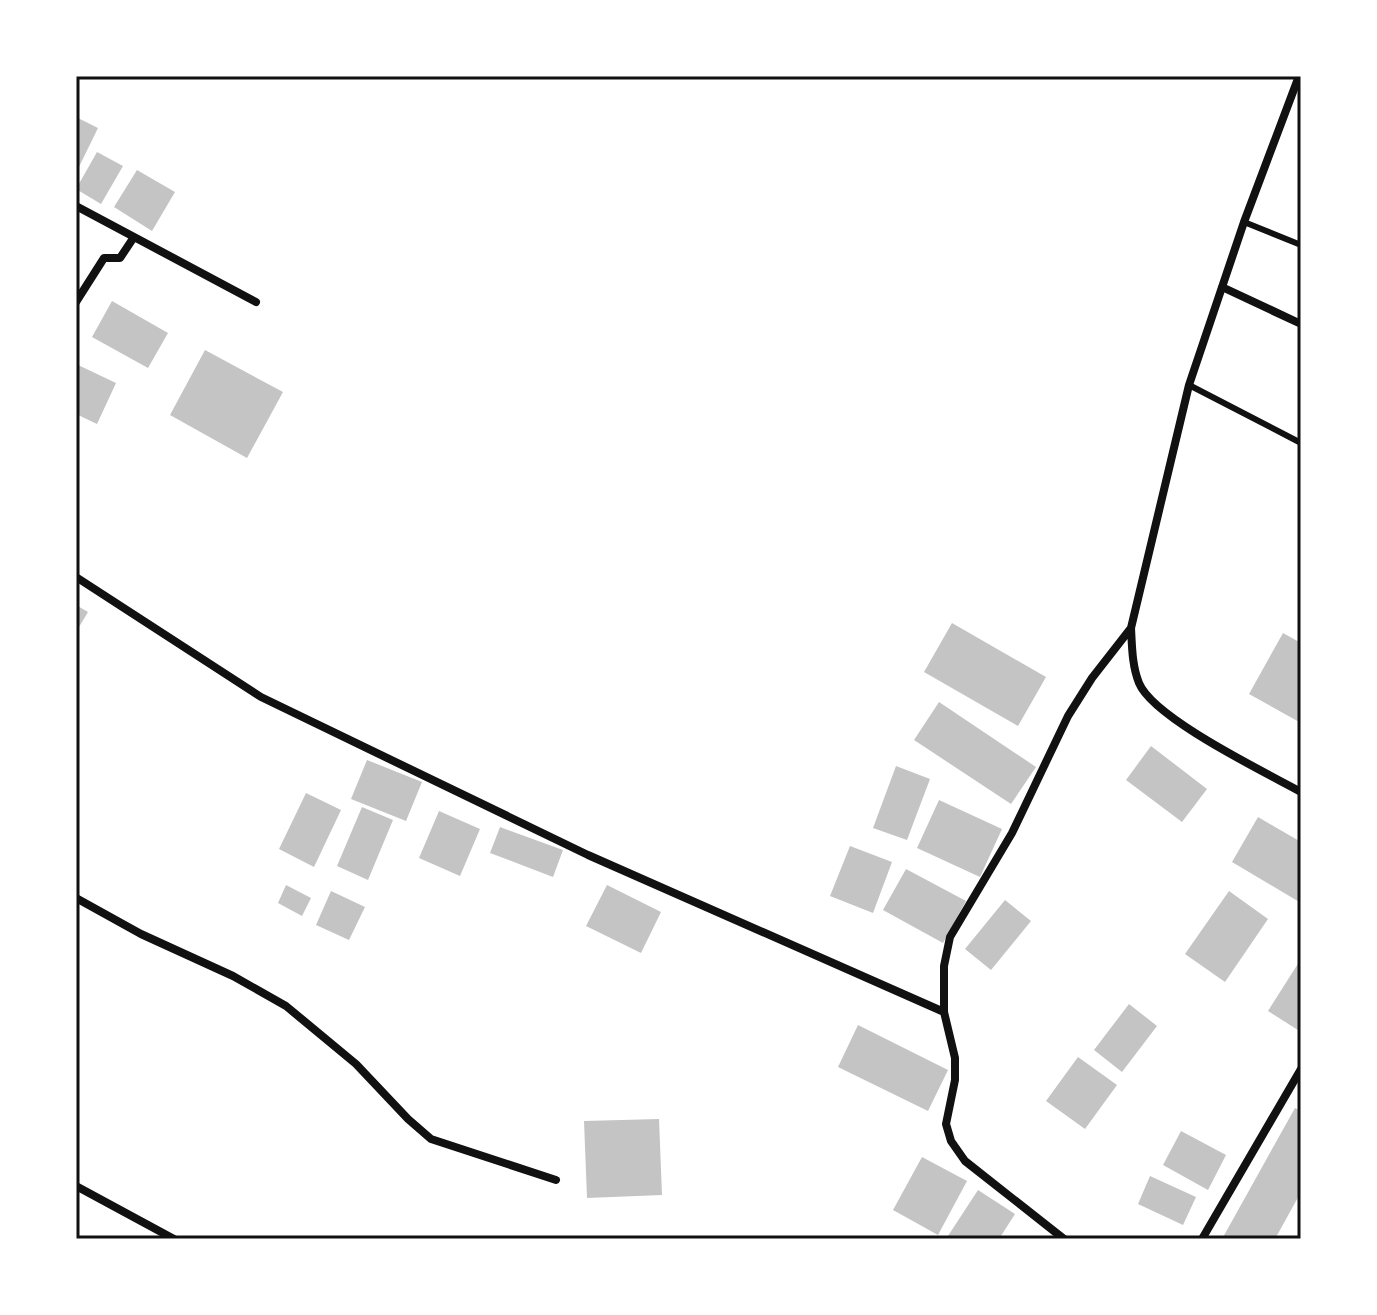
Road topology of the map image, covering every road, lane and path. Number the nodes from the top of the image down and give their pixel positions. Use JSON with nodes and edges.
{"nodes":[{"id":1,"x":1299,"y":76,"type":"edge"},
{"id":2,"x":76,"y":206,"type":"edge"},
{"id":3,"x":1244,"y":222,"type":"junction"},
{"id":4,"x":134,"y":237,"type":"junction"},
{"id":5,"x":1301,"y":245,"type":"edge"},
{"id":6,"x":1222,"y":287,"type":"junction"},
{"id":7,"x":76,"y":302,"type":"edge"},
{"id":8,"x":256,"y":302,"type":"dead end"},
{"id":9,"x":1301,"y":324,"type":"edge"},
{"id":10,"x":1189,"y":385,"type":"junction"},
{"id":11,"x":1301,"y":443,"type":"edge"},
{"id":12,"x":76,"y":577,"type":"edge"},
{"id":13,"x":1131,"y":628,"type":"junction"},
{"id":14,"x":1301,"y":792,"type":"edge"},
{"id":15,"x":76,"y":898,"type":"edge"},
{"id":16,"x":944,"y":1012,"type":"junction"},
{"id":17,"x":1301,"y":1069,"type":"edge"},
{"id":18,"x":556,"y":1180,"type":"dead end"},
{"id":19,"x":76,"y":1186,"type":"edge"},
{"id":20,"x":174,"y":1239,"type":"edge"},
{"id":21,"x":1064,"y":1239,"type":"edge"},
{"id":22,"x":1202,"y":1239,"type":"edge"}],
"edges":[{"from":1,"to":3,"type":"street"},
{"from":2,"to":4,"type":"street"},
{"from":3,"to":5,"type":"lane"},
{"from":3,"to":6,"type":"street"},
{"from":4,"to":7,"type":"street"},
{"from":4,"to":8,"type":"street"},
{"from":6,"to":9,"type":"street"},
{"from":6,"to":10,"type":"street"},
{"from":10,"to":11,"type":"lane"},
{"from":10,"to":13,"type":"street"},
{"from":12,"to":16,"type":"street"},
{"from":13,"to":14,"type":"street"},
{"from":13,"to":16,"type":"street"},
{"from":15,"to":18,"type":"street"},
{"from":16,"to":21,"type":"street"},
{"from":17,"to":22,"type":"street"},
{"from":19,"to":20,"type":"street"}]}
